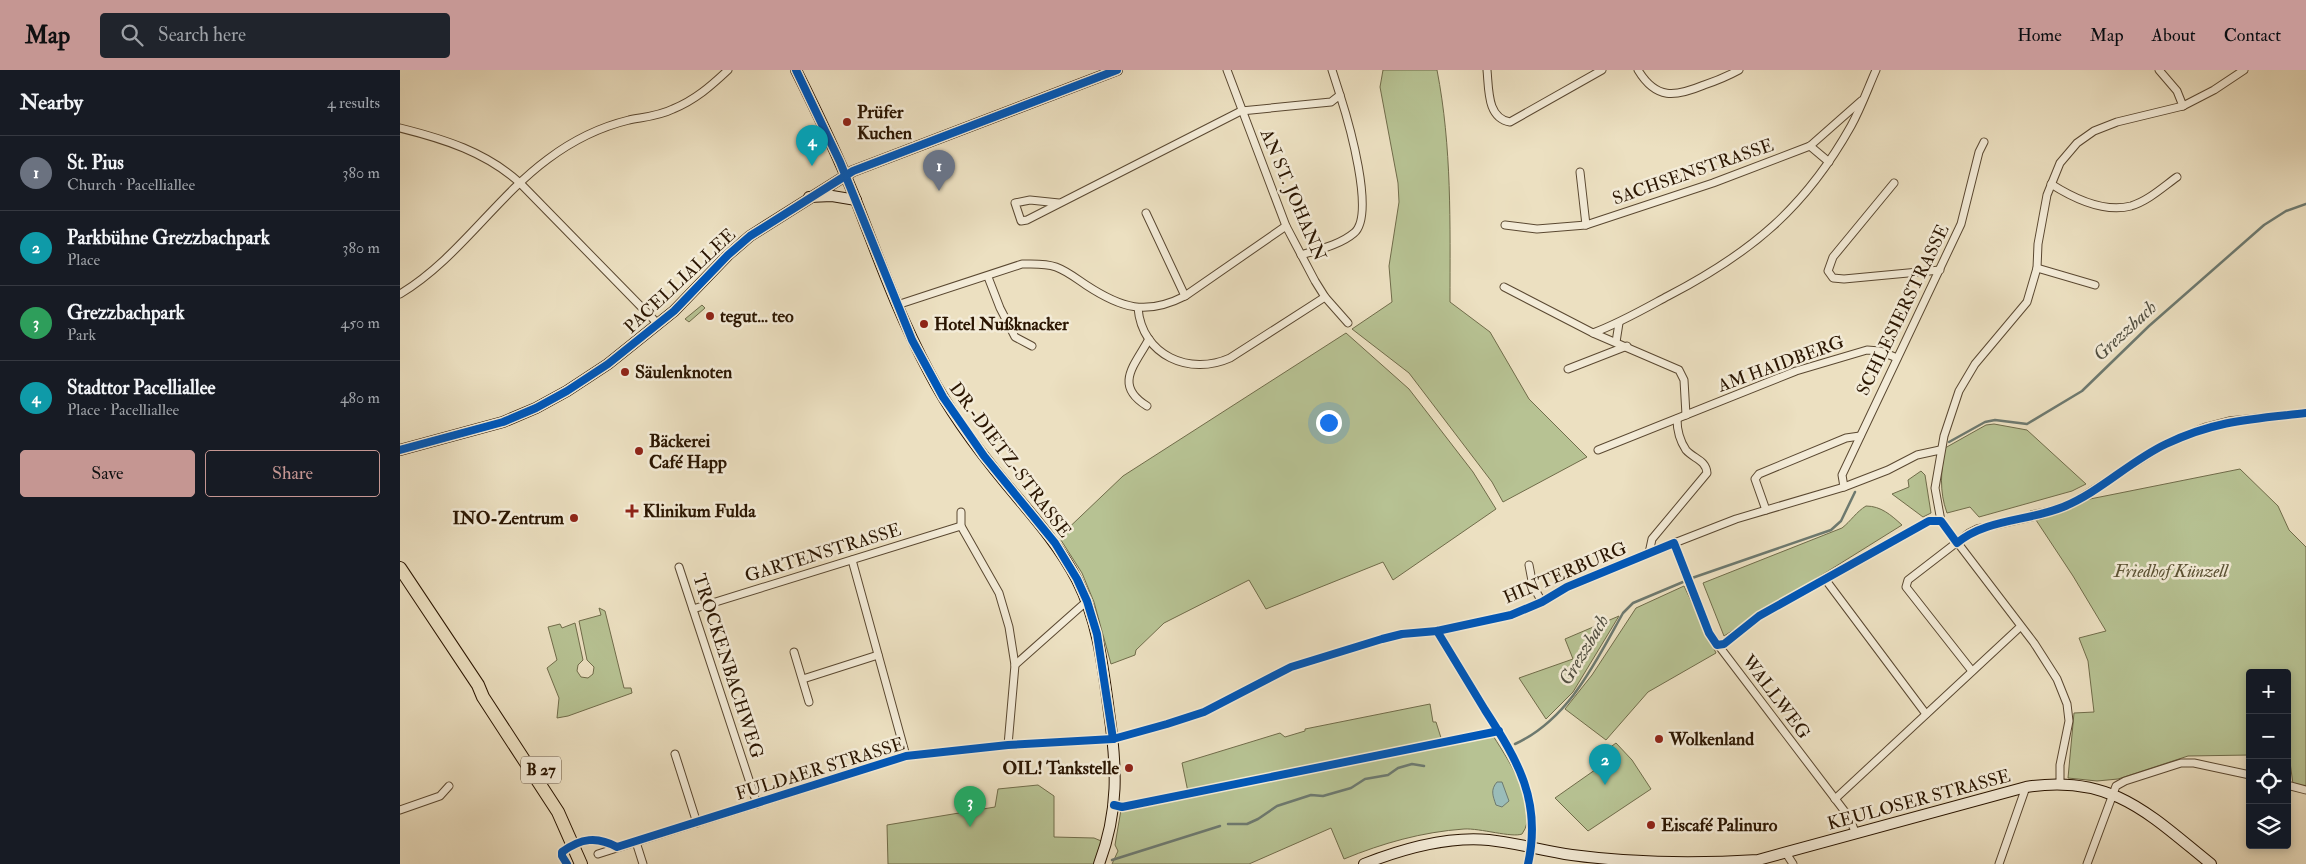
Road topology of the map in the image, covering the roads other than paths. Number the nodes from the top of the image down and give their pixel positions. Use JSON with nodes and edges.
{"nodes":[{"id":1,"x":727,"y":70,"type":"edge"},
{"id":2,"x":796,"y":70,"type":"edge"},
{"id":3,"x":1117,"y":70,"type":"edge"},
{"id":4,"x":1227,"y":70,"type":"edge"},
{"id":5,"x":1332,"y":70,"type":"edge"},
{"id":6,"x":1486,"y":70,"type":"edge"},
{"id":7,"x":1602,"y":70,"type":"edge"},
{"id":8,"x":1638,"y":70,"type":"edge"},
{"id":9,"x":1740,"y":70,"type":"edge"},
{"id":10,"x":1876,"y":70,"type":"edge"},
{"id":11,"x":2159,"y":70,"type":"edge"},
{"id":12,"x":2244,"y":70,"type":"edge"},
{"id":13,"x":1340,"y":95,"type":"junction"},
{"id":14,"x":1864,"y":98,"type":"junction"},
{"id":15,"x":2183,"y":106,"type":"junction"},
{"id":16,"x":1241,"y":111,"type":"junction"},
{"id":17,"x":400,"y":128,"type":"edge"},
{"id":18,"x":1984,"y":142,"type":"dead end"},
{"id":19,"x":1810,"y":146,"type":"junction"},
{"id":20,"x":1829,"y":162,"type":"junction"},
{"id":21,"x":1580,"y":172,"type":"dead end"},
{"id":22,"x":845,"y":175,"type":"junction"},
{"id":23,"x":2177,"y":177,"type":"dead end"},
{"id":24,"x":520,"y":183,"type":"junction"},
{"id":25,"x":1894,"y":183,"type":"dead end"},
{"id":26,"x":2051,"y":184,"type":"junction"},
{"id":27,"x":808,"y":197,"type":"junction"},
{"id":28,"x":856,"y":200,"type":"junction"},
{"id":29,"x":1059,"y":202,"type":"junction"},
{"id":30,"x":1146,"y":213,"type":"dead end"},
{"id":31,"x":1505,"y":225,"type":"dead end"},
{"id":32,"x":1586,"y":225,"type":"junction"},
{"id":33,"x":1286,"y":226,"type":"junction"},
{"id":34,"x":1301,"y":255,"type":"junction"},
{"id":35,"x":2037,"y":268,"type":"junction"},
{"id":36,"x":1940,"y":270,"type":"junction"},
{"id":37,"x":988,"y":277,"type":"junction"},
{"id":38,"x":2095,"y":286,"type":"dead end"},
{"id":39,"x":1504,"y":288,"type":"dead end"},
{"id":40,"x":400,"y":294,"type":"edge"},
{"id":41,"x":1186,"y":296,"type":"junction"},
{"id":42,"x":1325,"y":297,"type":"junction"},
{"id":43,"x":897,"y":305,"type":"junction"},
{"id":44,"x":1138,"y":308,"type":"junction"},
{"id":45,"x":1348,"y":323,"type":"dead end"},
{"id":46,"x":1619,"y":323,"type":"junction"},
{"id":47,"x":658,"y":324,"type":"junction"},
{"id":48,"x":1593,"y":333,"type":"junction"},
{"id":49,"x":1149,"y":339,"type":"junction"},
{"id":50,"x":1616,"y":342,"type":"junction"},
{"id":51,"x":1032,"y":346,"type":"dead end"},
{"id":52,"x":1627,"y":346,"type":"junction"},
{"id":53,"x":1897,"y":358,"type":"junction"},
{"id":54,"x":1568,"y":369,"type":"dead end"},
{"id":55,"x":1147,"y":406,"type":"dead end"},
{"id":56,"x":2306,"y":413,"type":"edge"},
{"id":57,"x":1686,"y":415,"type":"junction"},
{"id":58,"x":1677,"y":419,"type":"junction"},
{"id":59,"x":1860,"y":436,"type":"junction"},
{"id":60,"x":401,"y":448,"type":"edge"},
{"id":61,"x":1598,"y":450,"type":"dead end"},
{"id":62,"x":1940,"y":450,"type":"junction"},
{"id":63,"x":1844,"y":487,"type":"junction"},
{"id":64,"x":1766,"y":510,"type":"junction"},
{"id":65,"x":961,"y":512,"type":"dead end"},
{"id":66,"x":961,"y":526,"type":"junction"},
{"id":67,"x":1674,"y":543,"type":"junction"},
{"id":68,"x":1957,"y":543,"type":"junction"},
{"id":69,"x":1649,"y":553,"type":"junction"},
{"id":70,"x":852,"y":560,"type":"junction"},
{"id":71,"x":1529,"y":565,"type":"dead end"},
{"id":72,"x":679,"y":567,"type":"dead end"},
{"id":73,"x":400,"y":568,"type":"edge"},
{"id":74,"x":1825,"y":579,"type":"dead end"},
{"id":75,"x":1087,"y":602,"type":"junction"},
{"id":76,"x":1542,"y":602,"type":"junction"},
{"id":77,"x":693,"y":609,"type":"junction"},
{"id":78,"x":2020,"y":627,"type":"junction"},
{"id":79,"x":1437,"y":631,"type":"junction"},
{"id":80,"x":794,"y":652,"type":"dead end"},
{"id":81,"x":878,"y":655,"type":"junction"},
{"id":82,"x":1016,"y":666,"type":"junction"},
{"id":83,"x":1972,"y":670,"type":"junction"},
{"id":84,"x":803,"y":679,"type":"junction"},
{"id":85,"x":478,"y":684,"type":"junction"},
{"id":86,"x":809,"y":702,"type":"dead end"},
{"id":87,"x":1926,"y":714,"type":"junction"},
{"id":88,"x":1113,"y":739,"type":"junction"},
{"id":89,"x":1008,"y":745,"type":"junction"},
{"id":90,"x":675,"y":754,"type":"dead end"},
{"id":91,"x":906,"y":756,"type":"junction"},
{"id":92,"x":2246,"y":774,"type":"edge"},
{"id":93,"x":2060,"y":784,"type":"junction"},
{"id":94,"x":449,"y":786,"type":"dead end"},
{"id":95,"x":2291,"y":786,"type":"edge"},
{"id":96,"x":2026,"y":787,"type":"junction"},
{"id":97,"x":2306,"y":790,"type":"edge"},
{"id":98,"x":2113,"y":794,"type":"junction"},
{"id":99,"x":1835,"y":799,"type":"junction"},
{"id":100,"x":757,"y":804,"type":"junction"},
{"id":101,"x":400,"y":810,"type":"edge"},
{"id":102,"x":697,"y":822,"type":"junction"},
{"id":103,"x":1856,"y":834,"type":"junction"},
{"id":104,"x":636,"y":842,"type":"junction"},
{"id":105,"x":1531,"y":847,"type":"junction"},
{"id":106,"x":1786,"y":853,"type":"junction"},
{"id":107,"x":598,"y":854,"type":"dead end"},
{"id":108,"x":1615,"y":861,"type":"edge"},
{"id":109,"x":1682,"y":863,"type":"edge"},
{"id":110,"x":581,"y":864,"type":"edge"},
{"id":111,"x":589,"y":864,"type":"edge"},
{"id":112,"x":643,"y":864,"type":"edge"},
{"id":113,"x":1100,"y":864,"type":"edge"},
{"id":114,"x":1364,"y":864,"type":"edge"},
{"id":115,"x":1528,"y":864,"type":"edge"},
{"id":116,"x":1793,"y":864,"type":"edge"},
{"id":117,"x":1999,"y":864,"type":"edge"},
{"id":118,"x":2087,"y":864,"type":"edge"},
{"id":119,"x":2211,"y":864,"type":"edge"}],
"edges":[{"from":1,"to":24,"type":"street"},
{"from":2,"to":22,"type":"main road","name":"DR.-DIETZ-STRASSE"},
{"from":3,"to":22,"type":"main road","name":"PACELLIALLEE"},
{"from":4,"to":16,"type":"street","name":"AN ST. JOHANN"},
{"from":5,"to":13,"type":"street"},
{"from":6,"to":7,"type":"street"},
{"from":8,"to":9,"type":"street"},
{"from":10,"to":14,"type":"street"},
{"from":11,"to":15,"type":"street"},
{"from":12,"to":15,"type":"street"},
{"from":13,"to":16,"type":"street"},
{"from":13,"to":34,"type":"street"},
{"from":14,"to":19,"type":"street","name":"SACHSENSTRASSE"},
{"from":14,"to":20,"type":"street"},
{"from":15,"to":26,"type":"street"},
{"from":16,"to":29,"type":"street"},
{"from":16,"to":33,"type":"street","name":"AN ST. JOHANN"},
{"from":17,"to":24,"type":"street"},
{"from":18,"to":36,"type":"street","name":"SCHLESIERSTRASSE"},
{"from":19,"to":20,"type":"street"},
{"from":19,"to":32,"type":"street","name":"SACHSENSTRASSE"},
{"from":20,"to":46,"type":"street"},
{"from":21,"to":32,"type":"street"},
{"from":22,"to":27,"type":"main road","name":"PACELLIALLEE"},
{"from":22,"to":28,"type":"main road","name":"DR.-DIETZ-STRASSE"},
{"from":23,"to":26,"type":"street"},
{"from":24,"to":40,"type":"street"},
{"from":24,"to":47,"type":"street"},
{"from":25,"to":36,"type":"street"},
{"from":26,"to":35,"type":"street"},
{"from":27,"to":28,"type":"main road"},
{"from":27,"to":47,"type":"main road","name":"PACELLIALLEE"},
{"from":28,"to":43,"type":"main road","name":"DR.-DIETZ-STRASSE"},
{"from":29,"to":29,"type":"street"},
{"from":30,"to":41,"type":"street"},
{"from":31,"to":32,"type":"street","name":"SACHSENSTRASSE"},
{"from":33,"to":34,"type":"street","name":"AN ST. JOHANN"},
{"from":33,"to":41,"type":"street"},
{"from":34,"to":42,"type":"street","name":"AN ST. JOHANN"},
{"from":35,"to":38,"type":"street"},
{"from":35,"to":62,"type":"street"},
{"from":36,"to":53,"type":"street","name":"SCHLESIERSTRASSE"},
{"from":37,"to":43,"type":"street"},
{"from":37,"to":44,"type":"street"},
{"from":37,"to":51,"type":"street"},
{"from":39,"to":48,"type":"street"},
{"from":41,"to":44,"type":"street"},
{"from":42,"to":45,"type":"street","name":"AN ST. JOHANN"},
{"from":42,"to":49,"type":"street"},
{"from":43,"to":75,"type":"main road","name":"DR.-DIETZ-STRASSE"},
{"from":44,"to":49,"type":"street"},
{"from":46,"to":48,"type":"street"},
{"from":46,"to":50,"type":"street"},
{"from":47,"to":60,"type":"main road","name":"PACELLIALLEE"},
{"from":48,"to":50,"type":"street"},
{"from":49,"to":55,"type":"street"},
{"from":50,"to":52,"type":"street"},
{"from":52,"to":54,"type":"street"},
{"from":52,"to":57,"type":"street"},
{"from":53,"to":57,"type":"street","name":"AM HAIDBERG"},
{"from":53,"to":59,"type":"street","name":"SCHLESIERSTRASSE"},
{"from":56,"to":68,"type":"street"},
{"from":57,"to":58,"type":"street","name":"AM HAIDBERG"},
{"from":58,"to":61,"type":"street","name":"AM HAIDBERG"},
{"from":58,"to":69,"type":"street"},
{"from":59,"to":63,"type":"street","name":"SCHLESIERSTRASSE"},
{"from":59,"to":64,"type":"street"},
{"from":62,"to":63,"type":"street","name":"HINTERBURG"},
{"from":62,"to":68,"type":"street"},
{"from":63,"to":64,"type":"street","name":"HINTERBURG"},
{"from":64,"to":67,"type":"street","name":"HINTERBURG"},
{"from":65,"to":66,"type":"street"},
{"from":66,"to":70,"type":"street","name":"GARTENSTRASSE"},
{"from":66,"to":82,"type":"street"},
{"from":67,"to":69,"type":"street","name":"HINTERBURG"},
{"from":67,"to":99,"type":"street","name":"WALLWEG"},
{"from":68,"to":78,"type":"street"},
{"from":68,"to":83,"type":"street"},
{"from":69,"to":76,"type":"street","name":"HINTERBURG"},
{"from":70,"to":77,"type":"street","name":"GARTENSTRASSE"},
{"from":70,"to":81,"type":"street"},
{"from":71,"to":76,"type":"street"},
{"from":72,"to":77,"type":"street","name":"TROCKENBACHWEG"},
{"from":73,"to":85,"type":"highway","number":"B 27"},
{"from":74,"to":87,"type":"street"},
{"from":75,"to":82,"type":"street"},
{"from":75,"to":88,"type":"main road","name":"DR.-DIETZ-STRASSE"},
{"from":76,"to":79,"type":"street","name":"HINTERBURG"},
{"from":77,"to":100,"type":"street","name":"TROCKENBACHWEG"},
{"from":78,"to":83,"type":"street"},
{"from":78,"to":93,"type":"street"},
{"from":79,"to":88,"type":"street","name":"FULDAER STRASSE"},
{"from":79,"to":105,"type":"street"},
{"from":80,"to":84,"type":"street"},
{"from":81,"to":84,"type":"street"},
{"from":81,"to":91,"type":"street"},
{"from":82,"to":89,"type":"street"},
{"from":83,"to":87,"type":"street"},
{"from":84,"to":86,"type":"street"},
{"from":85,"to":110,"type":"highway","number":"B 27"},
{"from":85,"to":111,"type":"highway","number":"B 27"},
{"from":87,"to":99,"type":"street"},
{"from":88,"to":89,"type":"street","name":"FULDAER STRASSE"},
{"from":88,"to":113,"type":"main road","name":"DR.-DIETZ-STRASSE"},
{"from":89,"to":91,"type":"street","name":"FULDAER STRASSE"},
{"from":90,"to":102,"type":"street"},
{"from":91,"to":100,"type":"street","name":"FULDAER STRASSE"},
{"from":92,"to":98,"type":"street"},
{"from":93,"to":96,"type":"main road","name":"KEULOSER STRASSE"},
{"from":93,"to":98,"type":"main road","name":"KEULOSER STRASSE"},
{"from":94,"to":101,"type":"street"},
{"from":95,"to":97,"type":"street"},
{"from":96,"to":103,"type":"main road","name":"KEULOSER STRASSE"},
{"from":96,"to":117,"type":"street"},
{"from":98,"to":118,"type":"street"},
{"from":98,"to":119,"type":"main road","name":"KEULOSER STRASSE"},
{"from":99,"to":103,"type":"street","name":"WALLWEG"},
{"from":100,"to":102,"type":"street","name":"FULDAER STRASSE"},
{"from":102,"to":104,"type":"street","name":"FULDAER STRASSE"},
{"from":103,"to":106,"type":"main road","name":"KEULOSER STRASSE"},
{"from":104,"to":107,"type":"street","name":"FULDAER STRASSE"},
{"from":104,"to":112,"type":"street"},
{"from":105,"to":108,"type":"main road","name":"KEULOSER STRASSE"},
{"from":105,"to":114,"type":"main road","name":"KEULOSER STRASSE"},
{"from":105,"to":115,"type":"street"},
{"from":106,"to":109,"type":"main road","name":"KEULOSER STRASSE"},
{"from":106,"to":116,"type":"street"},
{"from":108,"to":109,"type":"main road","name":"KEULOSER STRASSE"}]}
